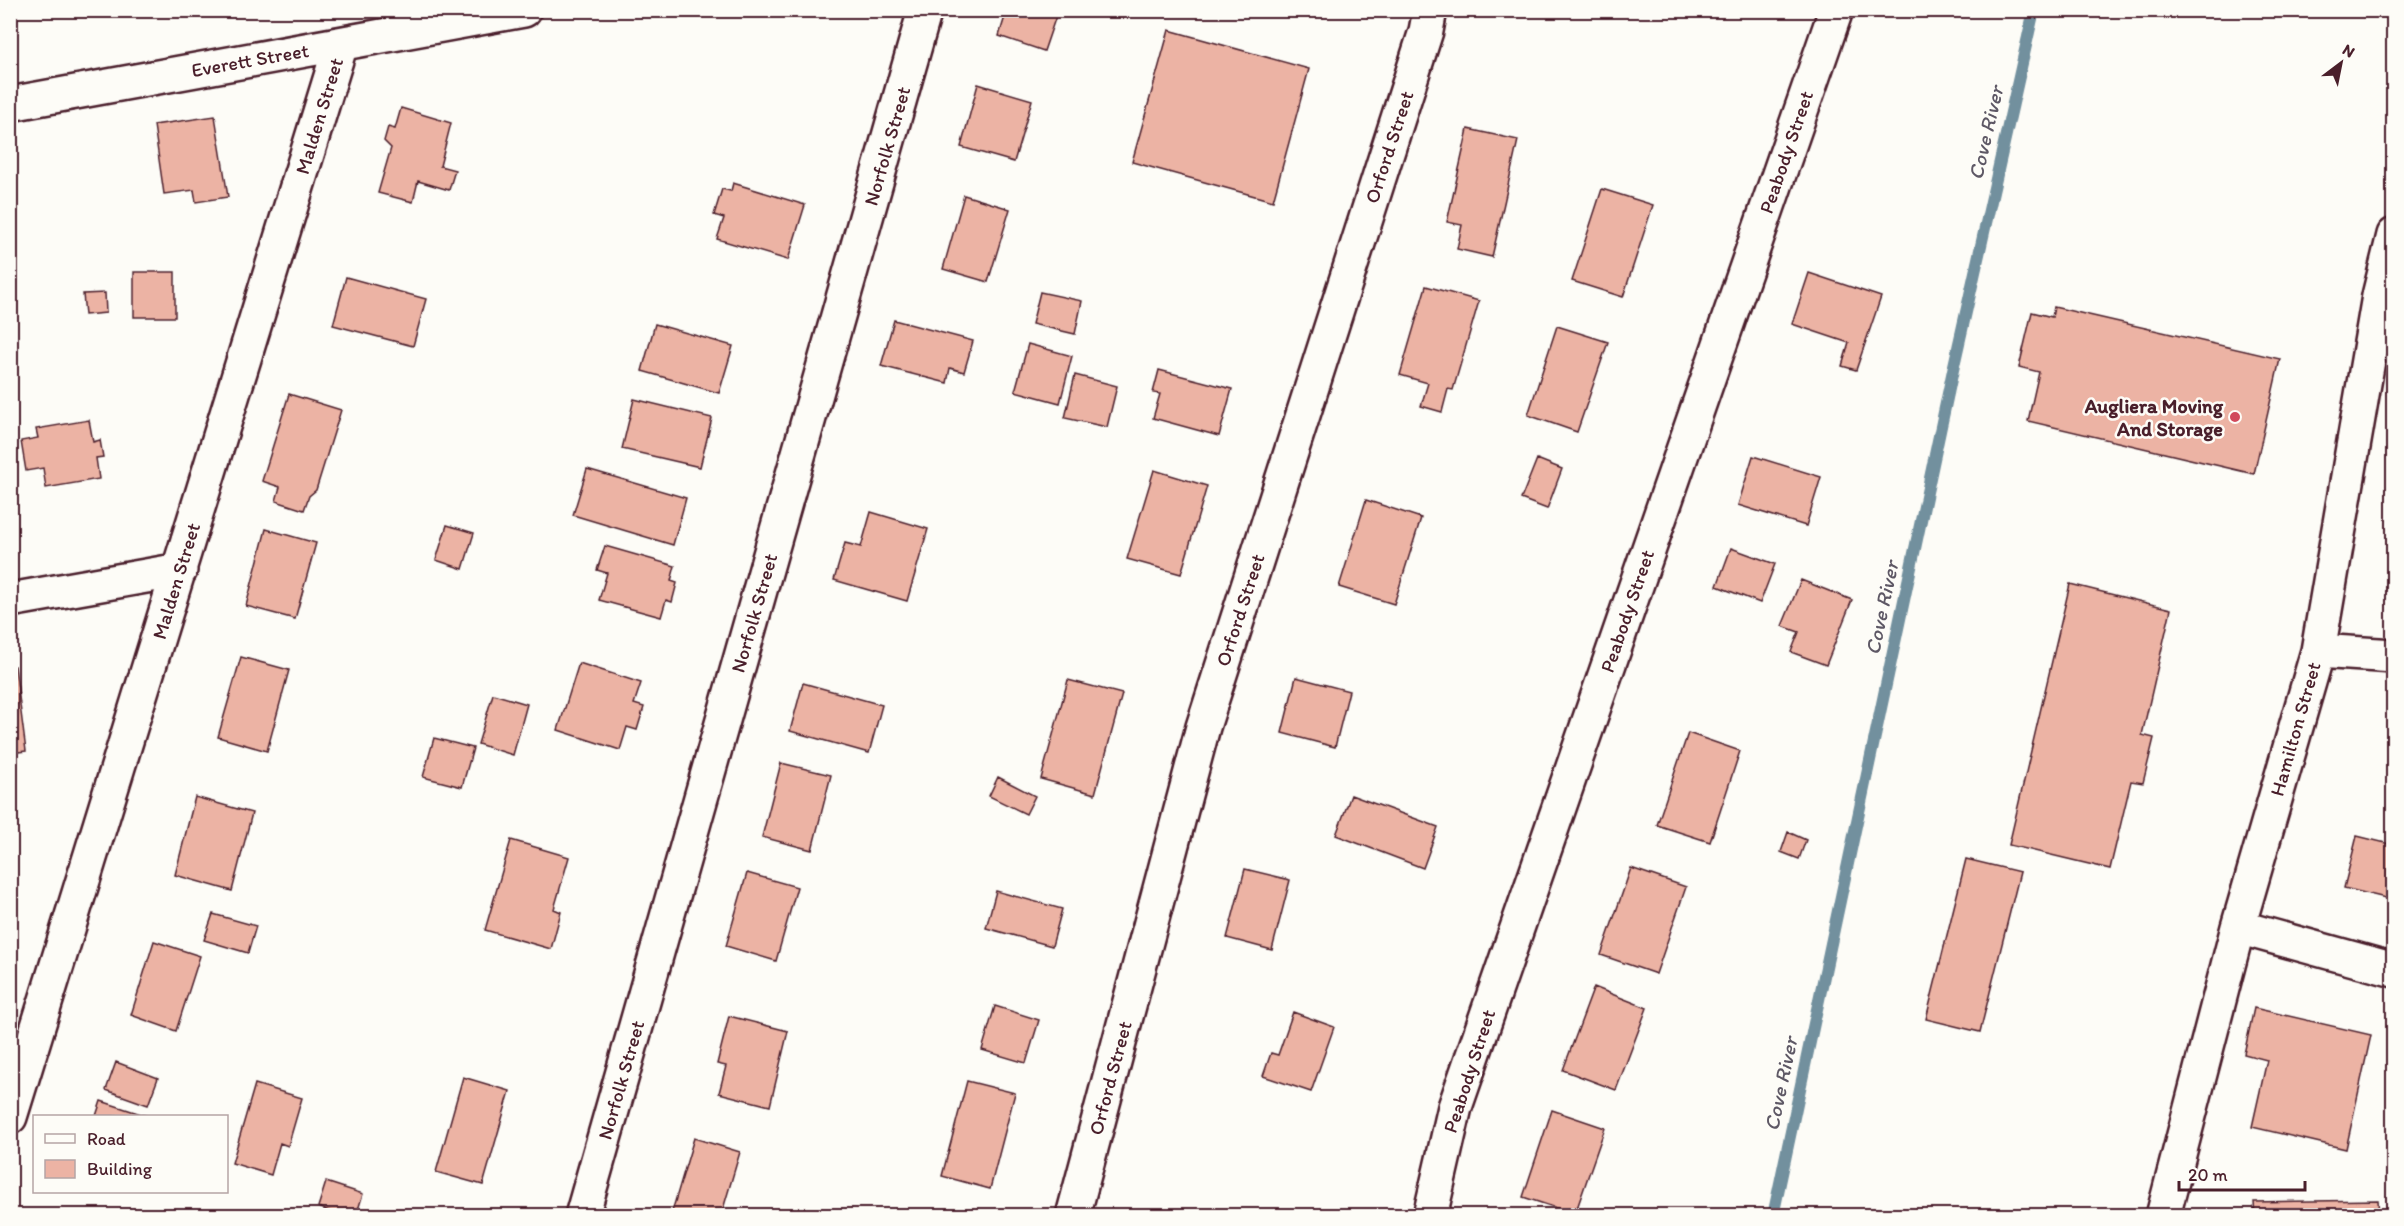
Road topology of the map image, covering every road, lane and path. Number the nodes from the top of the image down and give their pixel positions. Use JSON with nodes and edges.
{"nodes":[{"id":1,"x":524,"y":10,"type":"edge"},
{"id":2,"x":926,"y":10,"type":"edge"},
{"id":3,"x":1430,"y":10,"type":"edge"},
{"id":4,"x":1836,"y":10,"type":"edge"},
{"id":5,"x":341,"y":44,"type":"junction"},
{"id":6,"x":10,"y":104,"type":"edge"},
{"id":7,"x":2394,"y":235,"type":"edge"},
{"id":8,"x":2386,"y":296,"type":"edge"},
{"id":9,"x":180,"y":570,"type":"junction"},
{"id":10,"x":10,"y":600,"type":"edge"},
{"id":11,"x":2318,"y":651,"type":"junction"},
{"id":12,"x":2394,"y":656,"type":"edge"},
{"id":13,"x":2238,"y":927,"type":"junction"},
{"id":14,"x":2394,"y":970,"type":"edge"},
{"id":15,"x":13,"y":1098,"type":"edge"},
{"id":16,"x":582,"y":1215,"type":"edge"},
{"id":17,"x":1073,"y":1215,"type":"edge"},
{"id":18,"x":1430,"y":1215,"type":"edge"},
{"id":19,"x":2163,"y":1215,"type":"edge"}],
"edges":[{"from":1,"to":5,"type":"street","name":"Everett Street"},
{"from":2,"to":16,"type":"street","name":"Norfolk Street"},
{"from":3,"to":17,"type":"street","name":"Orford Street"},
{"from":4,"to":18,"type":"street","name":"Peabody Street"},
{"from":5,"to":6,"type":"street","name":"Everett Street"},
{"from":5,"to":9,"type":"street","name":"Malden Street"},
{"from":7,"to":8,"type":"street","name":"Hamilton Street"},
{"from":8,"to":11,"type":"street","name":"Hamilton Street"},
{"from":9,"to":10,"type":"street"},
{"from":9,"to":15,"type":"street","name":"Malden Street"},
{"from":11,"to":12,"type":"street"},
{"from":11,"to":13,"type":"street","name":"Hamilton Street"},
{"from":13,"to":14,"type":"street"},
{"from":13,"to":19,"type":"street","name":"Hamilton Street"}]}
